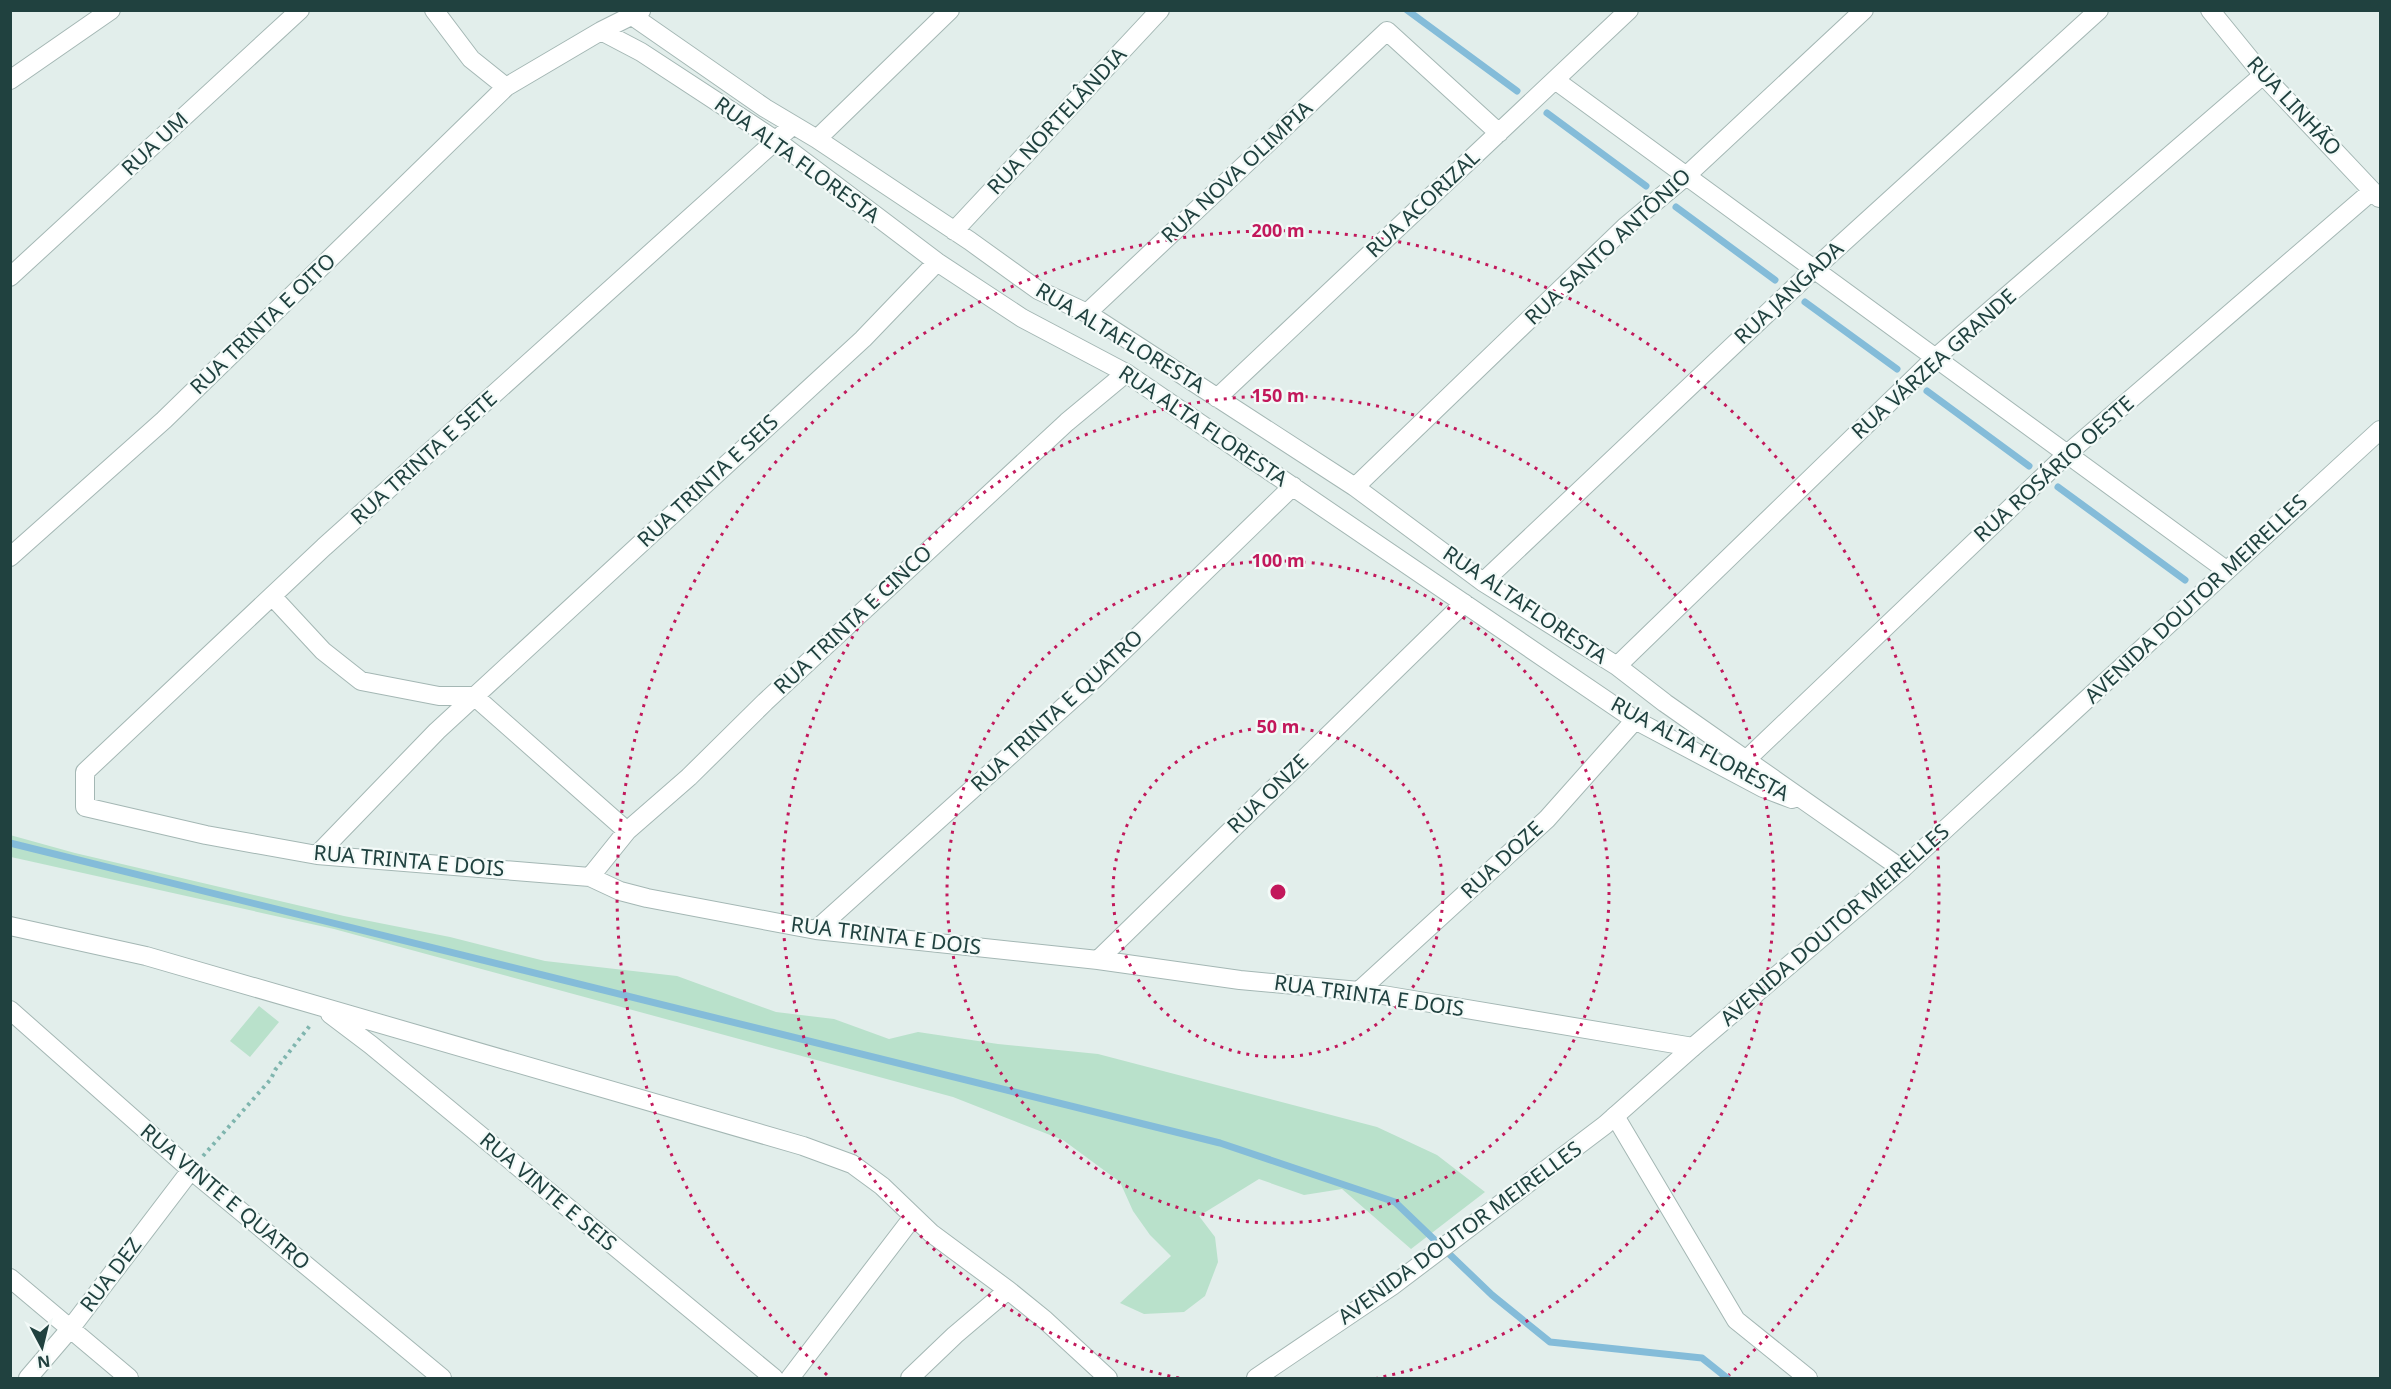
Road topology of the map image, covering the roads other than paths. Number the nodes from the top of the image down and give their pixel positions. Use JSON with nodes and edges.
{"nodes":[{"id":1,"x":111,"y":10,"type":"edge"},
{"id":2,"x":300,"y":10,"type":"edge"},
{"id":3,"x":434,"y":10,"type":"edge"},
{"id":4,"x":950,"y":10,"type":"edge"},
{"id":5,"x":1160,"y":10,"type":"edge"},
{"id":6,"x":1629,"y":10,"type":"edge"},
{"id":7,"x":1864,"y":10,"type":"edge"},
{"id":8,"x":2099,"y":10,"type":"edge"},
{"id":9,"x":2210,"y":10,"type":"edge"},
{"id":10,"x":637,"y":13,"type":"edge"},
{"id":11,"x":601,"y":31,"type":"junction"},
{"id":12,"x":2263,"y":75,"type":"junction"},
{"id":13,"x":10,"y":80,"type":"edge"},
{"id":14,"x":1555,"y":80,"type":"junction"},
{"id":15,"x":506,"y":87,"type":"junction"},
{"id":16,"x":794,"y":125,"type":"junction"},
{"id":17,"x":1499,"y":133,"type":"junction"},
{"id":18,"x":817,"y":139,"type":"junction"},
{"id":19,"x":777,"y":141,"type":"junction"},
{"id":20,"x":1686,"y":176,"type":"junction"},
{"id":21,"x":2376,"y":195,"type":"edge"},
{"id":22,"x":954,"y":231,"type":"junction"},
{"id":23,"x":937,"y":262,"type":"junction"},
{"id":24,"x":1814,"y":269,"type":"junction"},
{"id":25,"x":10,"y":277,"type":"edge"},
{"id":26,"x":1038,"y":290,"type":"junction"},
{"id":27,"x":1087,"y":313,"type":"junction"},
{"id":28,"x":1022,"y":318,"type":"junction"},
{"id":29,"x":1935,"y":358,"type":"junction"},
{"id":30,"x":1126,"y":373,"type":"junction"},
{"id":31,"x":1217,"y":398,"type":"junction"},
{"id":32,"x":2380,"y":430,"type":"edge"},
{"id":33,"x":2067,"y":454,"type":"junction"},
{"id":34,"x":1293,"y":486,"type":"junction"},
{"id":35,"x":1355,"y":488,"type":"junction"},
{"id":36,"x":11,"y":554,"type":"edge"},
{"id":37,"x":2226,"y":570,"type":"junction"},
{"id":38,"x":1483,"y":582,"type":"junction"},
{"id":39,"x":272,"y":596,"type":"junction"},
{"id":40,"x":1464,"y":603,"type":"junction"},
{"id":41,"x":1617,"y":666,"type":"junction"},
{"id":42,"x":474,"y":696,"type":"junction"},
{"id":43,"x":1635,"y":720,"type":"junction"},
{"id":44,"x":1747,"y":759,"type":"junction"},
{"id":45,"x":86,"y":807,"type":"joint"},
{"id":46,"x":1814,"y":807,"type":"junction"},
{"id":47,"x":627,"y":831,"type":"junction"},
{"id":48,"x":317,"y":855,"type":"junction"},
{"id":49,"x":1902,"y":869,"type":"junction"},
{"id":50,"x":590,"y":876,"type":"junction"},
{"id":51,"x":10,"y":926,"type":"edge"},
{"id":52,"x":816,"y":930,"type":"junction"},
{"id":53,"x":1098,"y":960,"type":"junction"},
{"id":54,"x":1359,"y":991,"type":"junction"},
{"id":55,"x":322,"y":1008,"type":"junction"},
{"id":56,"x":10,"y":1010,"type":"edge"},
{"id":57,"x":1693,"y":1047,"type":"junction"},
{"id":58,"x":1615,"y":1116,"type":"junction"},
{"id":59,"x":191,"y":1170,"type":"junction"},
{"id":60,"x":913,"y":1217,"type":"junction"},
{"id":61,"x":10,"y":1278,"type":"edge"},
{"id":62,"x":1008,"y":1290,"type":"junction"},
{"id":63,"x":70,"y":1329,"type":"junction"},
{"id":64,"x":28,"y":1378,"type":"edge"},
{"id":65,"x":129,"y":1378,"type":"edge"},
{"id":66,"x":442,"y":1378,"type":"edge"},
{"id":67,"x":774,"y":1378,"type":"edge"},
{"id":68,"x":790,"y":1378,"type":"edge"},
{"id":69,"x":910,"y":1378,"type":"edge"},
{"id":70,"x":1108,"y":1378,"type":"edge"},
{"id":71,"x":1256,"y":1378,"type":"edge"},
{"id":72,"x":1808,"y":1378,"type":"edge"}],
"edges":[{"from":1,"to":13,"type":"street"},
{"from":2,"to":25,"type":"street","name":"RUA UM"},
{"from":3,"to":15,"type":"street"},
{"from":4,"to":18,"type":"street"},
{"from":5,"to":22,"type":"street","name":"RUA NORTELÂNDIA"},
{"from":6,"to":14,"type":"street","name":"RUA ACORIZAL"},
{"from":7,"to":20,"type":"street","name":"RUA SANTO ANTÔNIO"},
{"from":8,"to":24,"type":"street","name":"RUA JANGADA"},
{"from":9,"to":12,"type":"street","name":"RUA LINHÃO"},
{"from":10,"to":11,"type":"street","name":"RUA TRINTA E OITO"},
{"from":10,"to":16,"type":"street","name":"RUA ALTAFLORESTA"},
{"from":11,"to":15,"type":"street","name":"RUA TRINTA E OITO"},
{"from":11,"to":19,"type":"street","name":"RUA ALTA FLORESTA"},
{"from":12,"to":21,"type":"street","name":"RUA LINHÃO"},
{"from":12,"to":29,"type":"street","name":"RUA VÁRZEA GRANDE"},
{"from":14,"to":17,"type":"street","name":"RUA ACORIZAL"},
{"from":14,"to":20,"type":"street"},
{"from":15,"to":36,"type":"street","name":"RUA TRINTA E OITO"},
{"from":16,"to":18,"type":"street","name":"RUA ALTAFLORESTA"},
{"from":16,"to":19,"type":"street","name":"RUA TRINTA E SETE"},
{"from":17,"to":27,"type":"street","name":"RUA NOVA OLIMPIA"},
{"from":17,"to":31,"type":"street","name":"RUA ACORIZAL"},
{"from":18,"to":22,"type":"street","name":"RUA ALTAFLORESTA"},
{"from":19,"to":23,"type":"street","name":"RUA ALTA FLORESTA"},
{"from":19,"to":39,"type":"street","name":"RUA TRINTA E SETE"},
{"from":20,"to":24,"type":"street"},
{"from":20,"to":35,"type":"street","name":"RUA SANTO ANTÔNIO"},
{"from":21,"to":33,"type":"street","name":"RUA ROSÁRIO OESTE"},
{"from":22,"to":26,"type":"street","name":"RUA ALTAFLORESTA"},
{"from":23,"to":28,"type":"street","name":"RUA ALTA FLORESTA"},
{"from":23,"to":42,"type":"street","name":"RUA TRINTA E SEIS"},
{"from":24,"to":29,"type":"street"},
{"from":24,"to":38,"type":"street","name":"RUA JANGADA"},
{"from":26,"to":27,"type":"street","name":"RUA ALTAFLORESTA"},
{"from":26,"to":28,"type":"street"},
{"from":27,"to":31,"type":"street","name":"RUA ALTAFLORESTA"},
{"from":28,"to":30,"type":"street","name":"RUA ALTA FLORESTA"},
{"from":29,"to":33,"type":"street"},
{"from":29,"to":41,"type":"street","name":"RUA VÁRZEA GRANDE"},
{"from":30,"to":34,"type":"street","name":"RUA ALTA FLORESTA"},
{"from":30,"to":47,"type":"street","name":"RUA TRINTA E CINCO"},
{"from":31,"to":35,"type":"street","name":"RUA ALTAFLORESTA"},
{"from":32,"to":37,"type":"street","name":"AVENIDA DOUTOR MEIRELLES"},
{"from":33,"to":37,"type":"street"},
{"from":33,"to":44,"type":"street","name":"RUA ROSÁRIO OESTE"},
{"from":34,"to":40,"type":"street","name":"RUA ALTA FLORESTA"},
{"from":34,"to":52,"type":"street","name":"RUA TRINTA E QUATRO"},
{"from":35,"to":38,"type":"street","name":"RUA ALTAFLORESTA"},
{"from":37,"to":49,"type":"street","name":"AVENIDA DOUTOR MEIRELLES"},
{"from":38,"to":41,"type":"street","name":"RUA ALTAFLORESTA"},
{"from":39,"to":42,"type":"street"},
{"from":39,"to":45,"type":"street","name":"RUA TRINTA E SETE"},
{"from":40,"to":43,"type":"street","name":"RUA ALTA FLORESTA"},
{"from":40,"to":53,"type":"street","name":"RUA ONZE"},
{"from":41,"to":44,"type":"street","name":"RUA ALTAFLORESTA"},
{"from":42,"to":47,"type":"street"},
{"from":42,"to":48,"type":"street"},
{"from":43,"to":46,"type":"street","name":"RUA ALTA FLORESTA"},
{"from":43,"to":54,"type":"street","name":"RUA DOZE"},
{"from":44,"to":46,"type":"street","name":"RUA ALTAFLORESTA"},
{"from":45,"to":48,"type":"street","name":"RUA TRINTA E DOIS"},
{"from":46,"to":49,"type":"street"},
{"from":47,"to":50,"type":"street","name":"RUA TRINTA E CINCO"},
{"from":48,"to":50,"type":"street","name":"RUA TRINTA E DOIS"},
{"from":49,"to":57,"type":"street","name":"AVENIDA DOUTOR MEIRELLES"},
{"from":50,"to":52,"type":"street","name":"RUA TRINTA E DOIS"},
{"from":51,"to":55,"type":"street"},
{"from":52,"to":53,"type":"street","name":"RUA TRINTA E DOIS"},
{"from":53,"to":54,"type":"street","name":"RUA TRINTA E DOIS"},
{"from":54,"to":57,"type":"street","name":"RUA TRINTA E DOIS"},
{"from":55,"to":60,"type":"street"},
{"from":55,"to":67,"type":"street","name":"RUA VINTE E SEIS"},
{"from":56,"to":59,"type":"street","name":"RUA VINTE E QUATRO"},
{"from":57,"to":58,"type":"street","name":"AVENIDA DOUTOR MEIRELLES"},
{"from":58,"to":71,"type":"street","name":"AVENIDA DOUTOR MEIRELLES"},
{"from":58,"to":72,"type":"street"},
{"from":59,"to":63,"type":"street","name":"RUA DEZ"},
{"from":59,"to":66,"type":"street","name":"RUA VINTE E QUATRO"},
{"from":60,"to":62,"type":"street"},
{"from":60,"to":68,"type":"street"},
{"from":61,"to":63,"type":"street"},
{"from":62,"to":69,"type":"street"},
{"from":62,"to":70,"type":"street"},
{"from":63,"to":64,"type":"street","name":"RUA DEZ"},
{"from":63,"to":65,"type":"street"}]}
